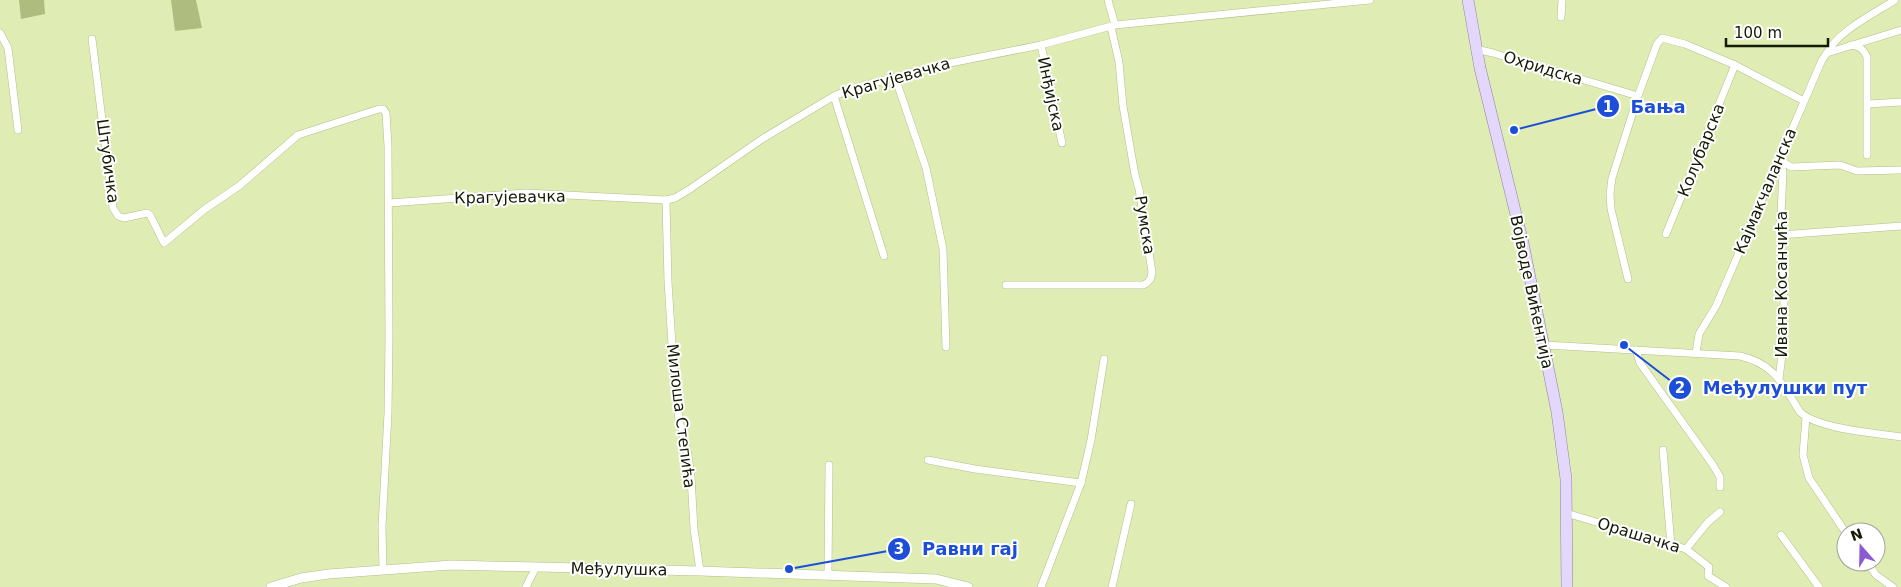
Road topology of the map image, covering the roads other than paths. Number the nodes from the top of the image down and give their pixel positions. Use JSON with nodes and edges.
{"nodes":[{"id":1,"x":1108,"y":0,"type":"edge"},
{"id":2,"x":1370,"y":0,"type":"edge"},
{"id":3,"x":1468,"y":0,"type":"edge"},
{"id":4,"x":1562,"y":0,"type":"edge"},
{"id":5,"x":1895,"y":0,"type":"edge"},
{"id":6,"x":1561,"y":17,"type":"dead end"},
{"id":7,"x":1113,"y":26,"type":"junction"},
{"id":8,"x":1901,"y":30,"type":"edge"},
{"id":9,"x":0,"y":33,"type":"edge"},
{"id":10,"x":92,"y":39,"type":"dead end"},
{"id":11,"x":1041,"y":44,"type":"junction"},
{"id":12,"x":1851,"y":45,"type":"junction"},
{"id":13,"x":1476,"y":49,"type":"junction"},
{"id":14,"x":1828,"y":53,"type":"junction"},
{"id":15,"x":1735,"y":65,"type":"junction"},
{"id":16,"x":895,"y":77,"type":"junction"},
{"id":17,"x":834,"y":96,"type":"junction"},
{"id":18,"x":1638,"y":96,"type":"junction"},
{"id":19,"x":1804,"y":101,"type":"junction"},
{"id":20,"x":1901,"y":102,"type":"edge"},
{"id":21,"x":1868,"y":104,"type":"junction"},
{"id":22,"x":18,"y":130,"type":"dead end"},
{"id":23,"x":1062,"y":143,"type":"dead end"},
{"id":24,"x":1867,"y":155,"type":"dead end"},
{"id":25,"x":1779,"y":159,"type":"junction"},
{"id":26,"x":1901,"y":170,"type":"edge"},
{"id":27,"x":666,"y":200,"type":"junction"},
{"id":28,"x":389,"y":203,"type":"junction"},
{"id":29,"x":1901,"y":226,"type":"edge"},
{"id":30,"x":1666,"y":234,"type":"dead end"},
{"id":31,"x":1780,"y":235,"type":"junction"},
{"id":32,"x":884,"y":256,"type":"dead end"},
{"id":33,"x":1628,"y":278,"type":"dead end"},
{"id":34,"x":1006,"y":285,"type":"dead end"},
{"id":35,"x":1545,"y":344,"type":"junction"},
{"id":36,"x":946,"y":347,"type":"dead end"},
{"id":37,"x":1636,"y":350,"type":"junction"},
{"id":38,"x":1696,"y":353,"type":"junction"},
{"id":39,"x":1104,"y":359,"type":"dead end"},
{"id":40,"x":1779,"y":379,"type":"junction"},
{"id":41,"x":1806,"y":418,"type":"junction"},
{"id":42,"x":1901,"y":436,"type":"edge"},
{"id":43,"x":1663,"y":450,"type":"dead end"},
{"id":44,"x":928,"y":460,"type":"dead end"},
{"id":45,"x":829,"y":465,"type":"dead end"},
{"id":46,"x":1081,"y":483,"type":"junction"},
{"id":47,"x":1720,"y":487,"type":"dead end"},
{"id":48,"x":1131,"y":504,"type":"dead end"},
{"id":49,"x":1720,"y":512,"type":"dead end"},
{"id":50,"x":1566,"y":513,"type":"junction"},
{"id":51,"x":1839,"y":522,"type":"edge"},
{"id":52,"x":1781,"y":535,"type":"dead end"},
{"id":53,"x":1671,"y":545,"type":"junction"},
{"id":54,"x":1686,"y":549,"type":"junction"},
{"id":55,"x":536,"y":567,"type":"junction"},
{"id":56,"x":383,"y":569,"type":"junction"},
{"id":57,"x":700,"y":571,"type":"junction"},
{"id":58,"x":1874,"y":572,"type":"edge"},
{"id":59,"x":828,"y":574,"type":"junction"},
{"id":60,"x":1889,"y":586,"type":"edge"},
{"id":61,"x":271,"y":587,"type":"edge"},
{"id":62,"x":526,"y":587,"type":"edge"},
{"id":63,"x":968,"y":587,"type":"edge"},
{"id":64,"x":1041,"y":587,"type":"edge"},
{"id":65,"x":1112,"y":587,"type":"edge"},
{"id":66,"x":1567,"y":587,"type":"edge"},
{"id":67,"x":1726,"y":587,"type":"edge"},
{"id":68,"x":1819,"y":587,"type":"edge"}],
"edges":[{"from":1,"to":7,"type":"street"},
{"from":2,"to":7,"type":"street","name":"Крагујевачка"},
{"from":3,"to":13,"type":"main road","name":"Војводе Вићентија"},
{"from":4,"to":6,"type":"street"},
{"from":5,"to":14,"type":"street","name":"Кајмакчаланска"},
{"from":7,"to":11,"type":"street","name":"Крагујевачка"},
{"from":7,"to":34,"type":"street","name":"Румска"},
{"from":8,"to":12,"type":"street"},
{"from":9,"to":22,"type":"street"},
{"from":10,"to":28,"type":"street","name":"Штубичка"},
{"from":11,"to":16,"type":"street","name":"Крагујевачка"},
{"from":11,"to":23,"type":"street","name":"Инђијска"},
{"from":12,"to":14,"type":"street"},
{"from":12,"to":21,"type":"street"},
{"from":13,"to":18,"type":"street","name":"Охридска"},
{"from":13,"to":35,"type":"main road","name":"Војводе Вићентија"},
{"from":14,"to":19,"type":"street","name":"Кајмакчаланска"},
{"from":15,"to":18,"type":"street"},
{"from":15,"to":19,"type":"street"},
{"from":15,"to":30,"type":"street","name":"Колубарска"},
{"from":16,"to":17,"type":"street","name":"Крагујевачка"},
{"from":16,"to":36,"type":"street"},
{"from":17,"to":27,"type":"street","name":"Крагујевачка"},
{"from":17,"to":32,"type":"street"},
{"from":18,"to":33,"type":"street"},
{"from":19,"to":25,"type":"street","name":"Кајмакчаланска"},
{"from":20,"to":21,"type":"street"},
{"from":21,"to":24,"type":"street"},
{"from":25,"to":26,"type":"street"},
{"from":25,"to":31,"type":"street","name":"Ивана Косанчића"},
{"from":25,"to":38,"type":"street","name":"Кајмакчаланска"},
{"from":27,"to":28,"type":"street","name":"Крагујевачка"},
{"from":27,"to":57,"type":"street","name":"Милоша Степића"},
{"from":28,"to":56,"type":"street"},
{"from":29,"to":31,"type":"street"},
{"from":31,"to":40,"type":"street","name":"Ивана Косанчића"},
{"from":35,"to":37,"type":"street"},
{"from":35,"to":50,"type":"main road","name":"Војводе Вићентија"},
{"from":37,"to":38,"type":"street"},
{"from":37,"to":47,"type":"street"},
{"from":38,"to":40,"type":"street"},
{"from":39,"to":46,"type":"street"},
{"from":40,"to":41,"type":"street"},
{"from":41,"to":42,"type":"street"},
{"from":41,"to":51,"type":"street"},
{"from":43,"to":53,"type":"street"},
{"from":44,"to":46,"type":"street"},
{"from":45,"to":59,"type":"street"},
{"from":46,"to":64,"type":"street"},
{"from":48,"to":65,"type":"street"},
{"from":49,"to":54,"type":"street"},
{"from":50,"to":53,"type":"street","name":"Орашачка"},
{"from":50,"to":66,"type":"main road","name":"Војводе Вићентија"},
{"from":52,"to":68,"type":"street"},
{"from":53,"to":54,"type":"street","name":"Орашачка"},
{"from":54,"to":67,"type":"street","name":"Орашачка"},
{"from":55,"to":56,"type":"street","name":"Међулушка"},
{"from":55,"to":57,"type":"street","name":"Међулушка"},
{"from":55,"to":62,"type":"street"},
{"from":56,"to":61,"type":"street","name":"Међулушка"},
{"from":57,"to":59,"type":"street","name":"Међулушка"},
{"from":58,"to":60,"type":"street"},
{"from":59,"to":63,"type":"street","name":"Међулушка"}]}
